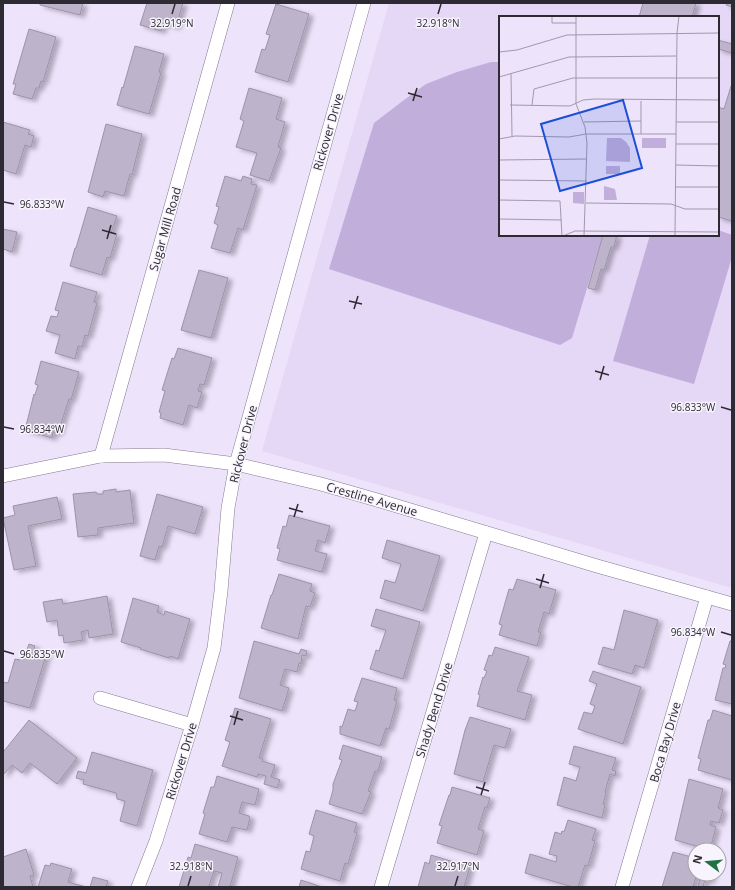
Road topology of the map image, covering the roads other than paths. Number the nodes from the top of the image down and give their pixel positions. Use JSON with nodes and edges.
{"nodes":[{"id":1,"x":228,"y":3,"type":"edge"},
{"id":2,"x":364,"y":3,"type":"edge"},
{"id":3,"x":101,"y":456,"type":"junction"},
{"id":4,"x":236,"y":464,"type":"junction"},
{"id":5,"x":3,"y":476,"type":"edge"},
{"id":6,"x":486,"y":533,"type":"junction"},
{"id":7,"x":707,"y":597,"type":"junction"},
{"id":8,"x":732,"y":604,"type":"edge"},
{"id":9,"x":100,"y":698,"type":"dead end"},
{"id":10,"x":192,"y":725,"type":"junction"},
{"id":11,"x":138,"y":887,"type":"edge"},
{"id":12,"x":381,"y":887,"type":"edge"},
{"id":13,"x":622,"y":887,"type":"edge"}],
"edges":[{"from":1,"to":3,"type":"street","name":"Sugar Mill Road"},
{"from":2,"to":4,"type":"street","name":"Rickover Drive"},
{"from":3,"to":4,"type":"street","name":"Crestline Avenue"},
{"from":3,"to":5,"type":"street","name":"Crestline Avenue"},
{"from":4,"to":6,"type":"street","name":"Crestline Avenue"},
{"from":4,"to":10,"type":"street","name":"Rickover Drive"},
{"from":6,"to":7,"type":"street","name":"Crestline Avenue"},
{"from":6,"to":12,"type":"street","name":"Shady Bend Drive"},
{"from":7,"to":8,"type":"street","name":"Crestline Avenue"},
{"from":7,"to":13,"type":"street","name":"Boca Bay Drive"},
{"from":9,"to":10,"type":"street"},
{"from":10,"to":11,"type":"street","name":"Rickover Drive"}]}
